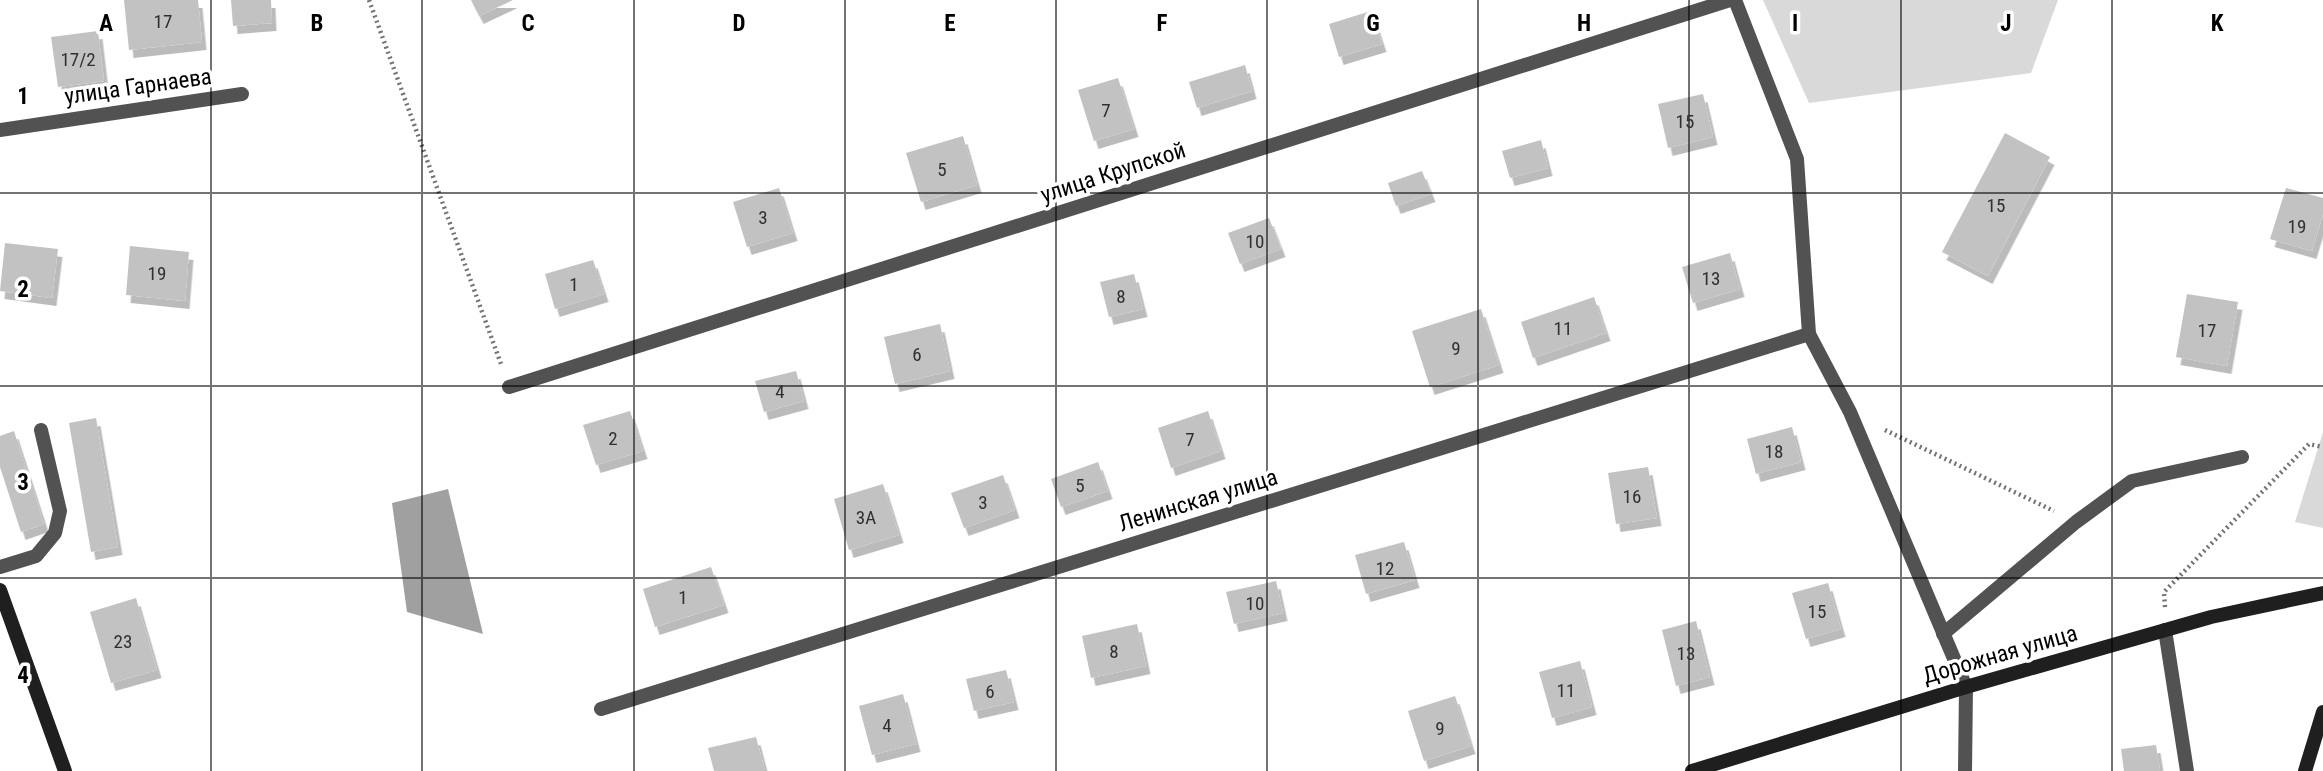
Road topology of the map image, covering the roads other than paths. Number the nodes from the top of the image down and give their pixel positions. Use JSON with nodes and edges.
{"nodes":[{"id":1,"x":1730,"y":0,"type":"edge"},
{"id":2,"x":1735,"y":0,"type":"edge"},
{"id":3,"x":242,"y":94,"type":"dead end"},
{"id":4,"x":0,"y":130,"type":"edge"},
{"id":5,"x":1809,"y":334,"type":"junction"},
{"id":6,"x":509,"y":387,"type":"road end"},
{"id":7,"x":41,"y":430,"type":"dead end"},
{"id":8,"x":2242,"y":457,"type":"dead end"},
{"id":9,"x":0,"y":566,"type":"edge"},
{"id":10,"x":0,"y":590,"type":"edge"},
{"id":11,"x":2323,"y":593,"type":"edge"},
{"id":12,"x":2165,"y":630,"type":"junction"},
{"id":13,"x":1942,"y":634,"type":"junction"},
{"id":14,"x":1966,"y":687,"type":"junction"},
{"id":15,"x":601,"y":709,"type":"dead end"},
{"id":16,"x":2323,"y":712,"type":"edge"},
{"id":17,"x":65,"y":771,"type":"edge"},
{"id":18,"x":1692,"y":771,"type":"edge"},
{"id":19,"x":1965,"y":771,"type":"edge"},
{"id":20,"x":2187,"y":771,"type":"edge"},
{"id":21,"x":2305,"y":771,"type":"edge"}],
"edges":[{"from":1,"to":6,"type":"street","name":"улица Крупской"},
{"from":2,"to":5,"type":"street"},
{"from":3,"to":4,"type":"street","name":"улица Гарнаева"},
{"from":5,"to":13,"type":"street"},
{"from":5,"to":15,"type":"street","name":"Ленинская улица"},
{"from":7,"to":9,"type":"street"},
{"from":8,"to":13,"type":"street"},
{"from":10,"to":17,"type":"street"},
{"from":11,"to":12,"type":"street","name":"Дорожная улица"},
{"from":12,"to":14,"type":"street","name":"Дорожная улица"},
{"from":12,"to":20,"type":"street"},
{"from":13,"to":14,"type":"street"},
{"from":14,"to":18,"type":"street","name":"Дорожная улица"},
{"from":14,"to":19,"type":"street"},
{"from":16,"to":21,"type":"street"}]}
